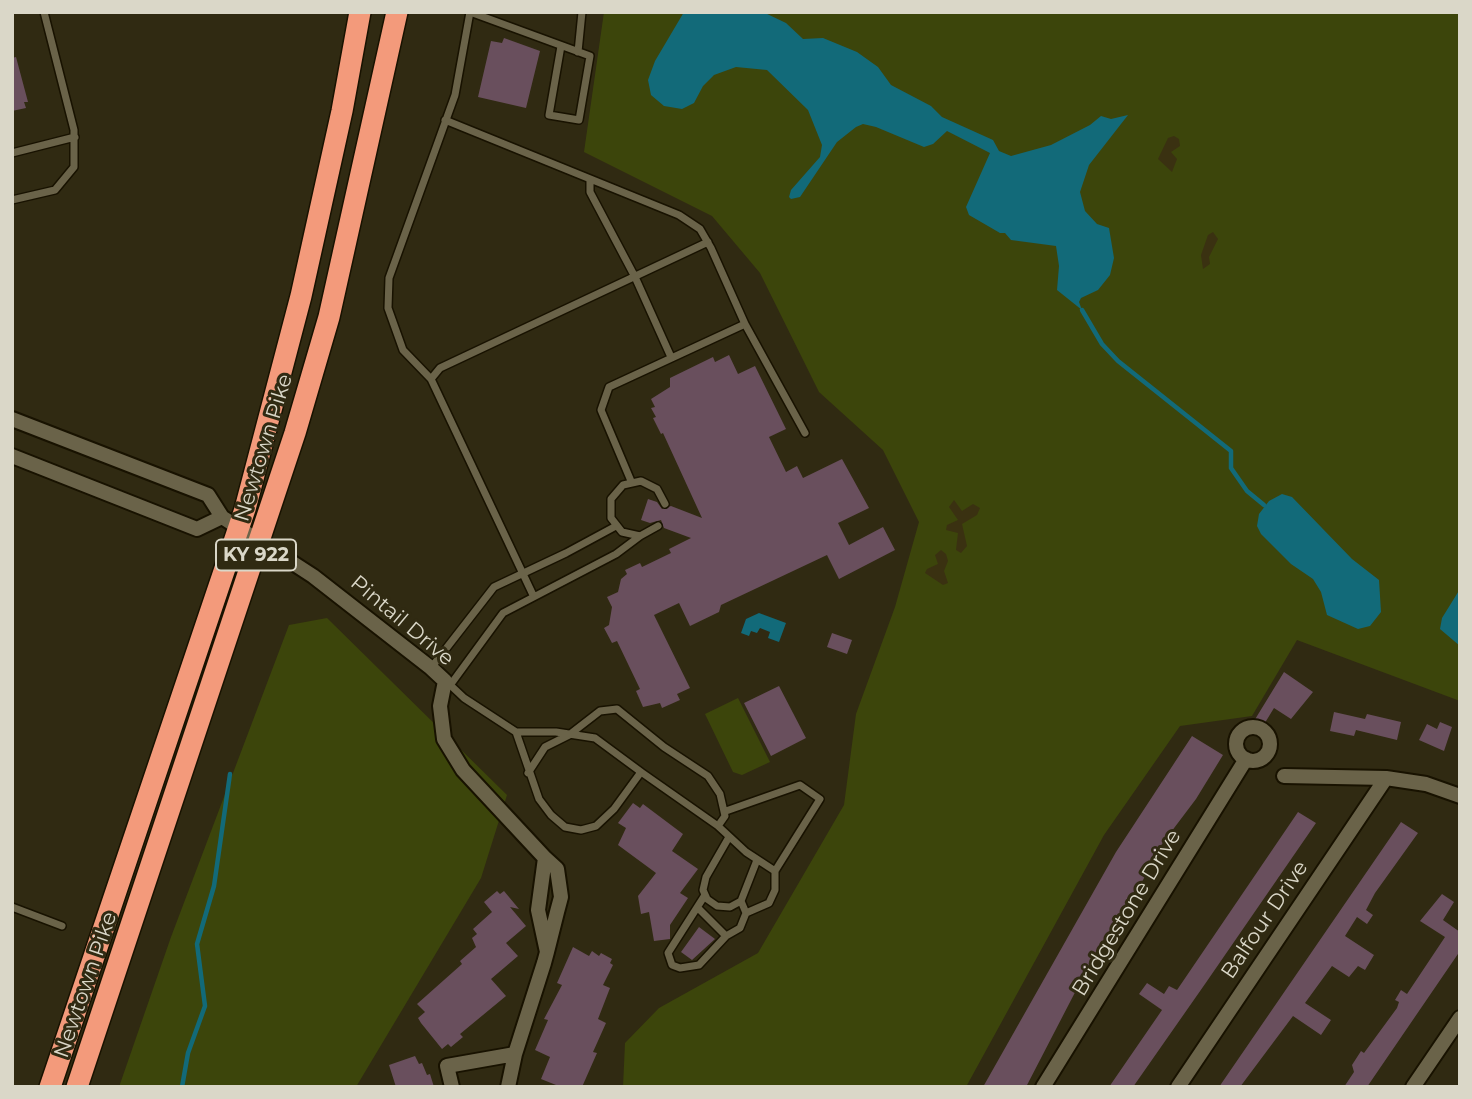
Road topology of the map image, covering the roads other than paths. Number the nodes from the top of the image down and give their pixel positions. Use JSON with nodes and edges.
{"nodes":[{"id":1,"x":44,"y":12,"type":"edge"},
{"id":2,"x":360,"y":12,"type":"edge"},
{"id":3,"x":397,"y":12,"type":"edge"},
{"id":4,"x":470,"y":12,"type":"edge"},
{"id":5,"x":582,"y":12,"type":"edge"},
{"id":6,"x":561,"y":46,"type":"junction"},
{"id":7,"x":578,"y":52,"type":"junction"},
{"id":8,"x":445,"y":120,"type":"junction"},
{"id":9,"x":75,"y":137,"type":"junction"},
{"id":10,"x":12,"y":153,"type":"edge"},
{"id":11,"x":590,"y":179,"type":"junction"},
{"id":12,"x":12,"y":200,"type":"edge"},
{"id":13,"x":708,"y":242,"type":"junction"},
{"id":14,"x":635,"y":277,"type":"junction"},
{"id":15,"x":744,"y":324,"type":"junction"},
{"id":16,"x":671,"y":357,"type":"junction"},
{"id":17,"x":431,"y":379,"type":"junction"},
{"id":18,"x":12,"y":419,"type":"edge"},
{"id":19,"x":804,"y":433,"type":"dead end"},
{"id":20,"x":12,"y":456,"type":"edge"},
{"id":21,"x":631,"y":481,"type":"junction"},
{"id":22,"x":665,"y":505,"type":"dead end"},
{"id":23,"x":231,"y":522,"type":"junction"},
{"id":24,"x":616,"y":526,"type":"junction"},
{"id":25,"x":658,"y":526,"type":"dead end"},
{"id":26,"x":640,"y":536,"type":"junction"},
{"id":27,"x":261,"y":540,"type":"junction"},
{"id":28,"x":524,"y":573,"type":"junction"},
{"id":29,"x":533,"y":595,"type":"junction"},
{"id":30,"x":431,"y":668,"type":"junction"},
{"id":31,"x":448,"y":682,"type":"junction"},
{"id":32,"x":516,"y":732,"type":"junction"},
{"id":33,"x":569,"y":735,"type":"junction"},
{"id":34,"x":1246,"y":759,"type":"dead end"},
{"id":35,"x":642,"y":772,"type":"junction"},
{"id":36,"x":528,"y":773,"type":"junction"},
{"id":37,"x":1284,"y":776,"type":"dead end"},
{"id":38,"x":1386,"y":778,"type":"junction"},
{"id":39,"x":1460,"y":796,"type":"edge"},
{"id":40,"x":726,"y":811,"type":"junction"},
{"id":41,"x":718,"y":825,"type":"junction"},
{"id":42,"x":729,"y":836,"type":"junction"},
{"id":43,"x":545,"y":858,"type":"junction"},
{"id":44,"x":757,"y":860,"type":"junction"},
{"id":45,"x":775,"y":871,"type":"junction"},
{"id":46,"x":705,"y":895,"type":"junction"},
{"id":47,"x":741,"y":901,"type":"junction"},
{"id":48,"x":12,"y":907,"type":"edge"},
{"id":49,"x":698,"y":908,"type":"junction"},
{"id":50,"x":746,"y":913,"type":"junction"},
{"id":51,"x":62,"y":926,"type":"dead end"},
{"id":52,"x":726,"y":936,"type":"junction"},
{"id":53,"x":547,"y":952,"type":"junction"},
{"id":54,"x":1460,"y":1018,"type":"edge"},
{"id":55,"x":515,"y":1054,"type":"junction"},
{"id":56,"x":50,"y":1087,"type":"edge"},
{"id":57,"x":77,"y":1087,"type":"edge"},
{"id":58,"x":452,"y":1087,"type":"edge"},
{"id":59,"x":508,"y":1087,"type":"edge"},
{"id":60,"x":1043,"y":1087,"type":"edge"},
{"id":61,"x":1178,"y":1087,"type":"edge"},
{"id":62,"x":1413,"y":1087,"type":"edge"}],
"edges":[{"from":1,"to":9,"type":"lane"},
{"from":2,"to":23,"type":"highway","name":"Newtown Pike","number":"KY 922"},
{"from":3,"to":27,"type":"highway","name":"Newtown Pike","number":"KY 922"},
{"from":4,"to":6,"type":"lane"},
{"from":4,"to":8,"type":"lane"},
{"from":5,"to":7,"type":"lane"},
{"from":6,"to":7,"type":"lane"},
{"from":6,"to":7,"type":"lane"},
{"from":8,"to":11,"type":"lane"},
{"from":8,"to":17,"type":"lane"},
{"from":9,"to":10,"type":"lane"},
{"from":9,"to":12,"type":"lane"},
{"from":11,"to":13,"type":"lane"},
{"from":11,"to":14,"type":"lane"},
{"from":13,"to":14,"type":"lane"},
{"from":13,"to":15,"type":"lane"},
{"from":14,"to":16,"type":"lane"},
{"from":14,"to":17,"type":"lane"},
{"from":15,"to":16,"type":"lane"},
{"from":15,"to":19,"type":"lane"},
{"from":16,"to":21,"type":"lane"},
{"from":17,"to":28,"type":"lane"},
{"from":18,"to":23,"type":"street","name":"Pintail Drive"},
{"from":20,"to":23,"type":"street"},
{"from":21,"to":22,"type":"lane"},
{"from":21,"to":24,"type":"lane"},
{"from":23,"to":27,"type":"street","name":"Pintail Drive"},
{"from":23,"to":56,"type":"highway","name":"Newtown Pike","number":"KY 922"},
{"from":24,"to":26,"type":"lane"},
{"from":24,"to":28,"type":"lane"},
{"from":25,"to":26,"type":"lane"},
{"from":26,"to":29,"type":"lane"},
{"from":27,"to":30,"type":"street","name":"Pintail Drive"},
{"from":27,"to":57,"type":"highway","name":"Newtown Pike","number":"KY 922"},
{"from":28,"to":29,"type":"lane"},
{"from":28,"to":30,"type":"lane"},
{"from":29,"to":31,"type":"lane"},
{"from":30,"to":31,"type":"street","name":"Pintail Drive"},
{"from":31,"to":32,"type":"lane"},
{"from":31,"to":43,"type":"street","name":"Pintail Drive"},
{"from":32,"to":33,"type":"lane"},
{"from":32,"to":36,"type":"lane"},
{"from":33,"to":35,"type":"lane"},
{"from":33,"to":36,"type":"lane"},
{"from":33,"to":40,"type":"lane"},
{"from":34,"to":60,"type":"street","name":"Bridgestone Drive"},
{"from":35,"to":36,"type":"lane"},
{"from":35,"to":41,"type":"lane"},
{"from":37,"to":38,"type":"street"},
{"from":38,"to":39,"type":"street"},
{"from":38,"to":61,"type":"street","name":"Balfour Drive"},
{"from":40,"to":41,"type":"lane"},
{"from":40,"to":45,"type":"lane"},
{"from":41,"to":42,"type":"lane"},
{"from":42,"to":44,"type":"lane"},
{"from":42,"to":46,"type":"lane"},
{"from":43,"to":53,"type":"street","name":"Pintail Drive"},
{"from":43,"to":53,"type":"street","name":"Pintail Drive"},
{"from":44,"to":45,"type":"lane"},
{"from":44,"to":47,"type":"lane"},
{"from":45,"to":50,"type":"lane"},
{"from":46,"to":47,"type":"lane"},
{"from":46,"to":49,"type":"lane"},
{"from":47,"to":50,"type":"lane"},
{"from":48,"to":51,"type":"lane"},
{"from":49,"to":52,"type":"lane"},
{"from":49,"to":52,"type":"lane"},
{"from":50,"to":52,"type":"lane"},
{"from":53,"to":55,"type":"street","name":"Pintail Drive"},
{"from":54,"to":62,"type":"street"},
{"from":55,"to":58,"type":"street"},
{"from":55,"to":59,"type":"street","name":"Pintail Drive"}]}
